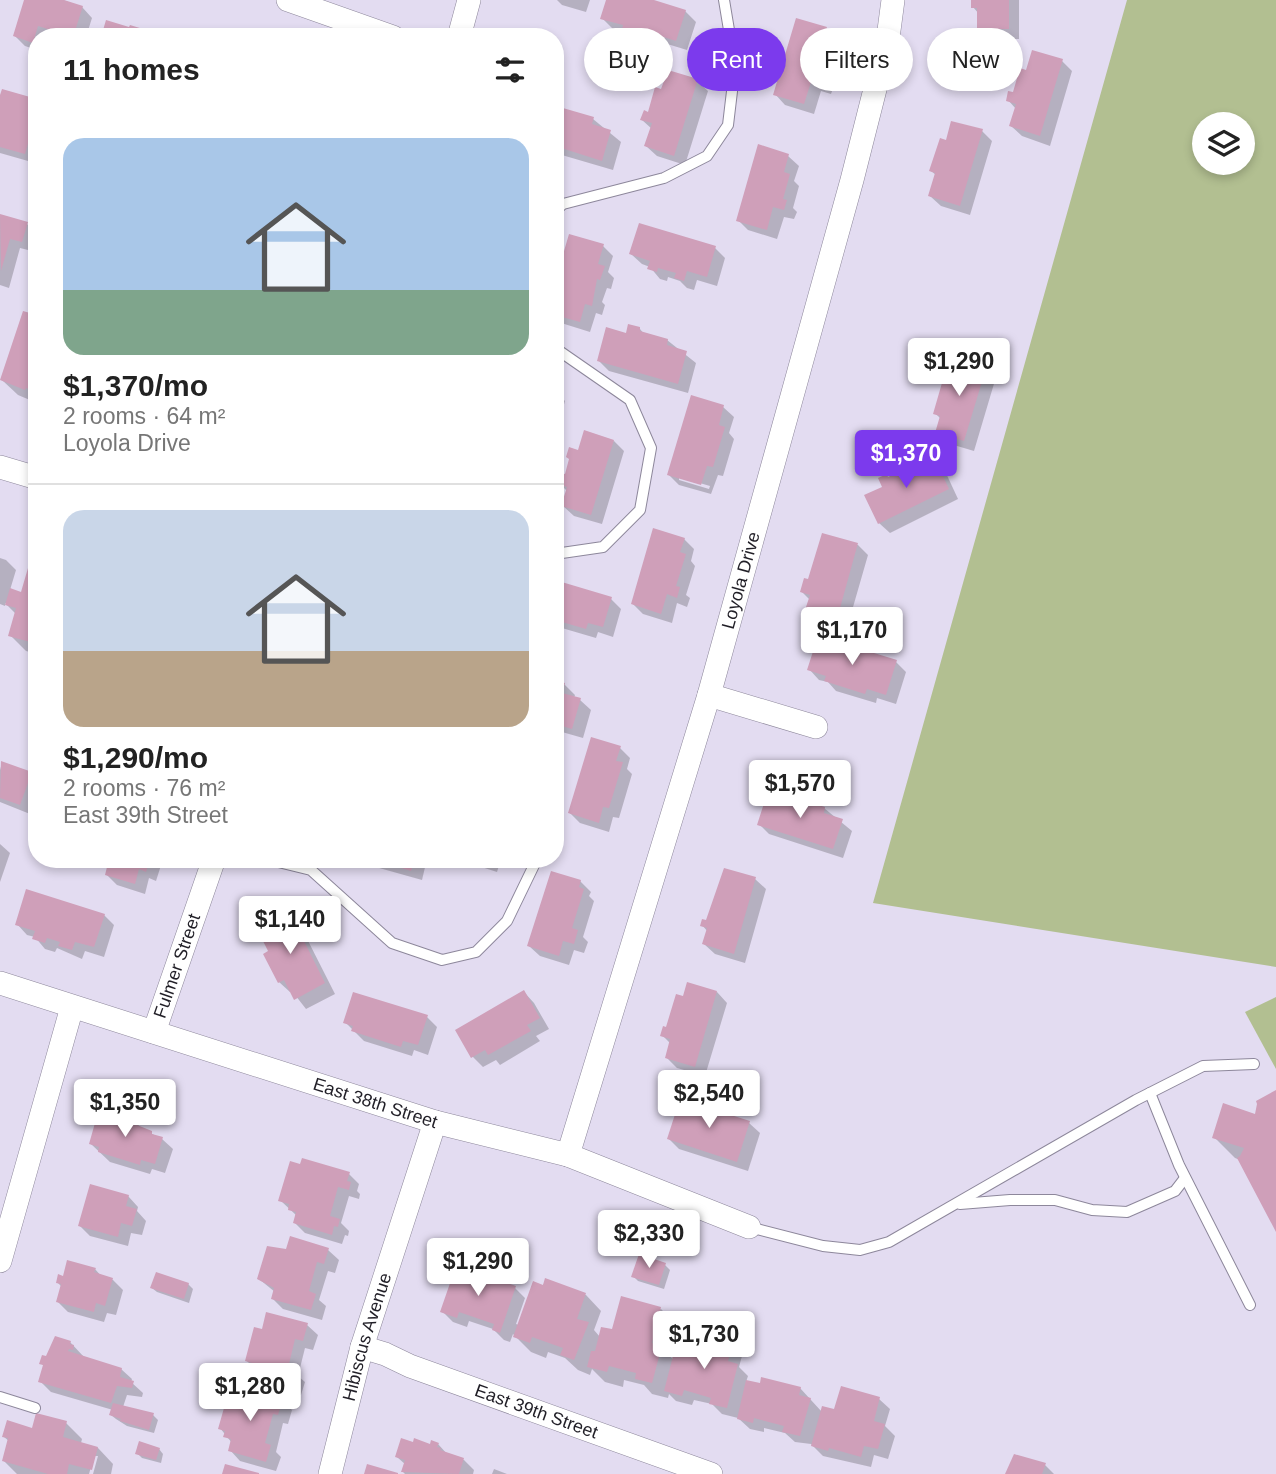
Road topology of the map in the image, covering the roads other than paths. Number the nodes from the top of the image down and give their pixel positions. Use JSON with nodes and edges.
{"nodes":[{"id":1,"x":288,"y":0,"type":"edge"},
{"id":2,"x":469,"y":0,"type":"edge"},
{"id":3,"x":724,"y":0,"type":"edge"},
{"id":4,"x":893,"y":0,"type":"edge"},
{"id":5,"x":367,"y":28,"type":"edge"},
{"id":6,"x":461,"y":28,"type":"edge"},
{"id":7,"x":564,"y":204,"type":"edge"},
{"id":8,"x":564,"y":354,"type":"edge"},
{"id":9,"x":0,"y":467,"type":"edge"},
{"id":10,"x":28,"y":475,"type":"edge"},
{"id":11,"x":564,"y":553,"type":"edge"},
{"id":12,"x":709,"y":695,"type":"junction"},
{"id":13,"x":816,"y":727,"type":"dead end"},
{"id":14,"x":211,"y":868,"type":"edge"},
{"id":15,"x":303,"y":868,"type":"edge"},
{"id":16,"x":533,"y":868,"type":"edge"},
{"id":17,"x":0,"y":983,"type":"edge"},
{"id":18,"x":72,"y":1007,"type":"junction"},
{"id":19,"x":154,"y":1032,"type":"junction"},
{"id":20,"x":1254,"y":1064,"type":"dead end"},
{"id":21,"x":1150,"y":1093,"type":"junction"},
{"id":22,"x":435,"y":1122,"type":"junction"},
{"id":23,"x":568,"y":1155,"type":"junction"},
{"id":24,"x":1185,"y":1178,"type":"junction"},
{"id":25,"x":954,"y":1205,"type":"junction"},
{"id":26,"x":750,"y":1227,"type":"joint"},
{"id":27,"x":0,"y":1261,"type":"edge"},
{"id":28,"x":1250,"y":1305,"type":"dead end"},
{"id":29,"x":362,"y":1347,"type":"junction"},
{"id":30,"x":0,"y":1397,"type":"edge"},
{"id":31,"x":35,"y":1408,"type":"dead end"},
{"id":32,"x":330,"y":1474,"type":"edge"},
{"id":33,"x":711,"y":1474,"type":"edge"}],
"edges":[{"from":1,"to":5,"type":"street"},
{"from":2,"to":6,"type":"street"},
{"from":3,"to":7,"type":"lane"},
{"from":4,"to":12,"type":"street","name":"Loyola Drive"},
{"from":8,"to":11,"type":"lane"},
{"from":9,"to":10,"type":"street"},
{"from":12,"to":13,"type":"street"},
{"from":12,"to":23,"type":"street","name":"Loyola Drive"},
{"from":14,"to":19,"type":"street","name":"Fulmer Street"},
{"from":15,"to":16,"type":"lane"},
{"from":17,"to":18,"type":"street","name":"East 38th Street"},
{"from":18,"to":19,"type":"street","name":"East 38th Street"},
{"from":18,"to":27,"type":"street"},
{"from":19,"to":22,"type":"street","name":"East 38th Street"},
{"from":20,"to":21,"type":"lane"},
{"from":21,"to":24,"type":"lane"},
{"from":21,"to":25,"type":"lane"},
{"from":22,"to":23,"type":"street","name":"East 38th Street"},
{"from":22,"to":29,"type":"street","name":"Hibiscus Avenue"},
{"from":23,"to":26,"type":"street","name":"East 38th Street"},
{"from":24,"to":25,"type":"lane"},
{"from":24,"to":28,"type":"lane"},
{"from":25,"to":26,"type":"lane"},
{"from":29,"to":32,"type":"street","name":"Hibiscus Avenue"},
{"from":29,"to":33,"type":"street","name":"East 39th Street"},
{"from":30,"to":31,"type":"lane"}]}
